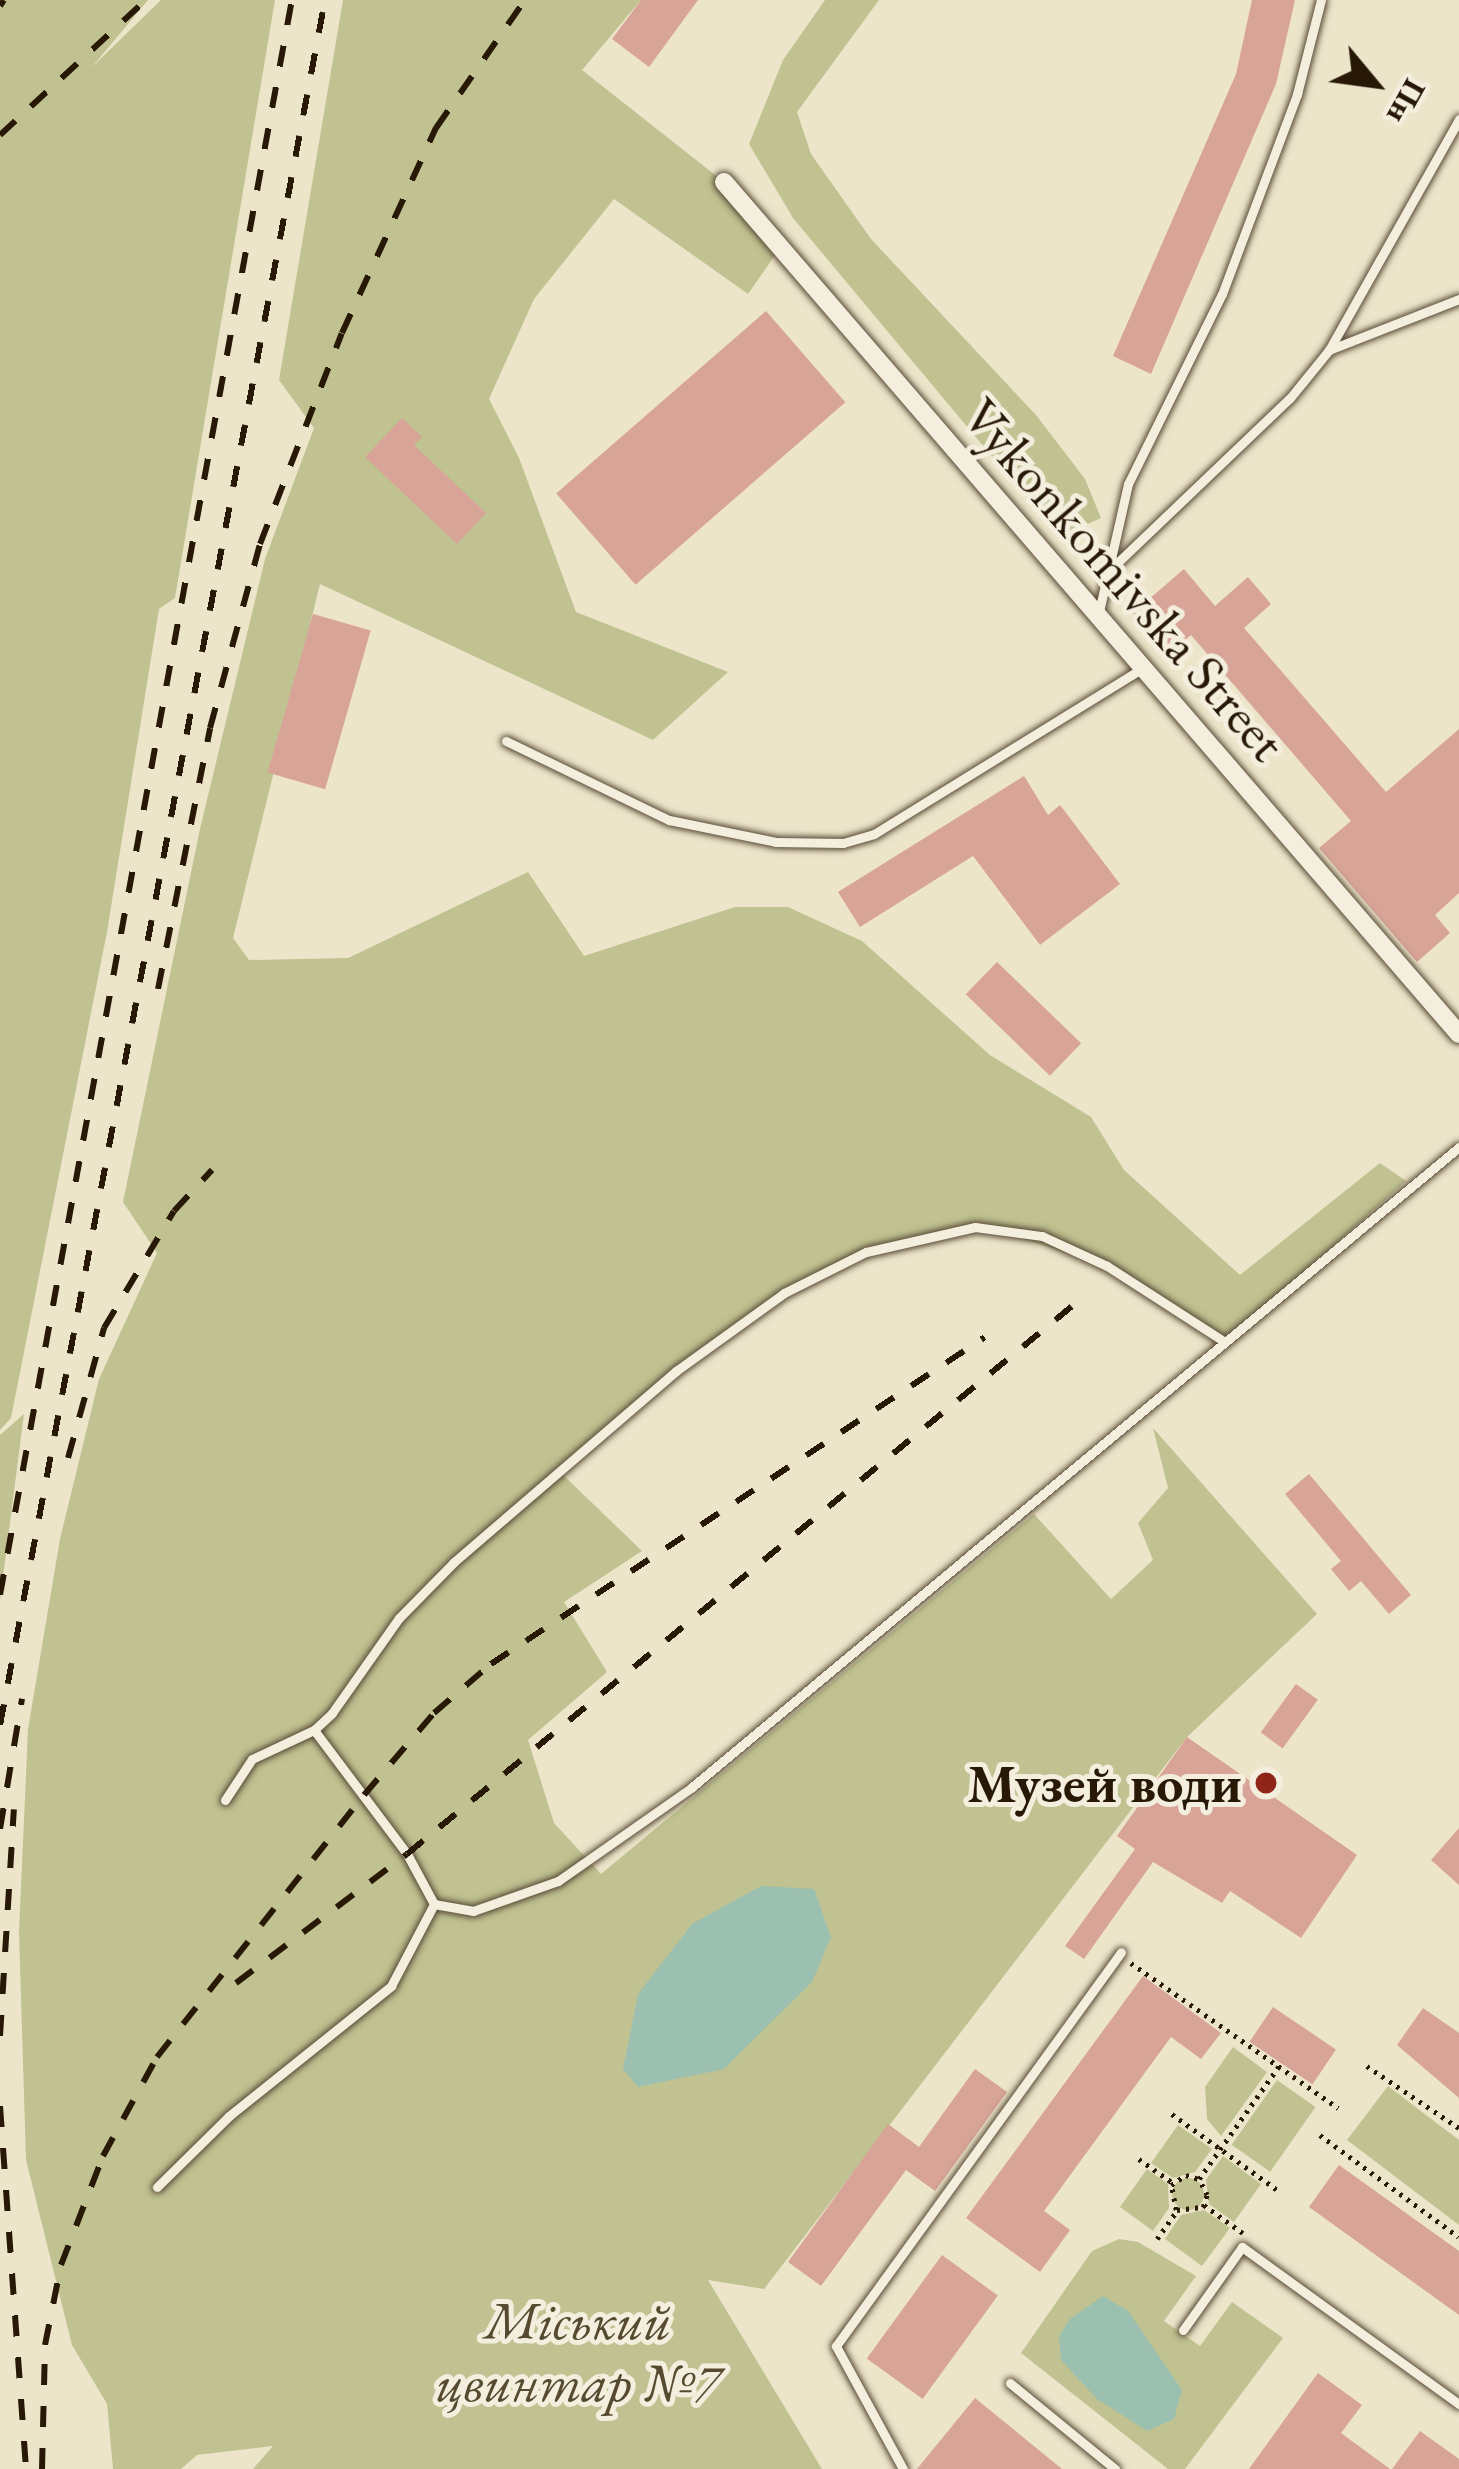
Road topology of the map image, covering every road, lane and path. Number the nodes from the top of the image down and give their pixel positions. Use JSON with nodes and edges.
{"nodes":[{"id":1,"x":1321,"y":0,"type":"edge"},
{"id":2,"x":1459,"y":119,"type":"edge"},
{"id":3,"x":724,"y":182,"type":"dead end"},
{"id":4,"x":1459,"y":299,"type":"edge"},
{"id":5,"x":1329,"y":350,"type":"junction"},
{"id":6,"x":1116,"y":564,"type":"junction"},
{"id":7,"x":1098,"y":616,"type":"junction"},
{"id":8,"x":1143,"y":668,"type":"junction"},
{"id":9,"x":506,"y":741,"type":"dead end"},
{"id":10,"x":1459,"y":1034,"type":"edge"},
{"id":11,"x":1459,"y":1147,"type":"edge"},
{"id":12,"x":1225,"y":1342,"type":"junction"},
{"id":13,"x":314,"y":1730,"type":"junction"},
{"id":14,"x":225,"y":1800,"type":"dead end"},
{"id":15,"x":434,"y":1904,"type":"junction"},
{"id":16,"x":1120,"y":1954,"type":"joint"},
{"id":17,"x":1279,"y":2065,"type":"junction"},
{"id":18,"x":1367,"y":2066,"type":"dead end"},
{"id":19,"x":1338,"y":2108,"type":"dead end"},
{"id":20,"x":1172,"y":2114,"type":"dead end"},
{"id":21,"x":1459,"y":2128,"type":"edge"},
{"id":22,"x":1320,"y":2134,"type":"dead end"},
{"id":23,"x":1220,"y":2149,"type":"junction"},
{"id":24,"x":1139,"y":2158,"type":"dead end"},
{"id":25,"x":1199,"y":2179,"type":"junction"},
{"id":26,"x":1173,"y":2183,"type":"junction"},
{"id":27,"x":157,"y":2187,"type":"dead end"},
{"id":28,"x":1280,"y":2192,"type":"dead end"},
{"id":29,"x":1204,"y":2205,"type":"junction"},
{"id":30,"x":1177,"y":2210,"type":"junction"},
{"id":31,"x":1249,"y":2237,"type":"dead end"},
{"id":32,"x":1459,"y":2237,"type":"edge"},
{"id":33,"x":1157,"y":2239,"type":"dead end"},
{"id":34,"x":1183,"y":2330,"type":"dead end"},
{"id":35,"x":1010,"y":2384,"type":"dead end"},
{"id":36,"x":1459,"y":2404,"type":"edge"},
{"id":37,"x":903,"y":2469,"type":"edge"},
{"id":38,"x":1115,"y":2469,"type":"edge"}],
"edges":[{"from":1,"to":6,"type":"lane"},
{"from":2,"to":5,"type":"lane"},
{"from":3,"to":7,"type":"street","name":"Vykonkomivska Street"},
{"from":4,"to":5,"type":"lane"},
{"from":5,"to":6,"type":"lane"},
{"from":6,"to":7,"type":"lane"},
{"from":7,"to":8,"type":"street","name":"Vykonkomivska Street"},
{"from":8,"to":9,"type":"lane"},
{"from":8,"to":10,"type":"street","name":"Vykonkomivska Street"},
{"from":11,"to":12,"type":"lane"},
{"from":12,"to":13,"type":"lane"},
{"from":12,"to":15,"type":"lane"},
{"from":13,"to":14,"type":"lane"},
{"from":13,"to":15,"type":"lane"},
{"from":15,"to":27,"type":"lane"},
{"from":16,"to":17,"type":"path"},
{"from":16,"to":37,"type":"lane"},
{"from":17,"to":19,"type":"path"},
{"from":17,"to":23,"type":"path"},
{"from":18,"to":21,"type":"path"},
{"from":20,"to":23,"type":"path"},
{"from":22,"to":32,"type":"path"},
{"from":23,"to":25,"type":"path"},
{"from":23,"to":28,"type":"path"},
{"from":24,"to":26,"type":"path"},
{"from":25,"to":26,"type":"path"},
{"from":25,"to":29,"type":"path"},
{"from":26,"to":30,"type":"path"},
{"from":29,"to":30,"type":"path"},
{"from":29,"to":31,"type":"path"},
{"from":30,"to":33,"type":"path"},
{"from":34,"to":36,"type":"lane"},
{"from":35,"to":38,"type":"lane"}]}
